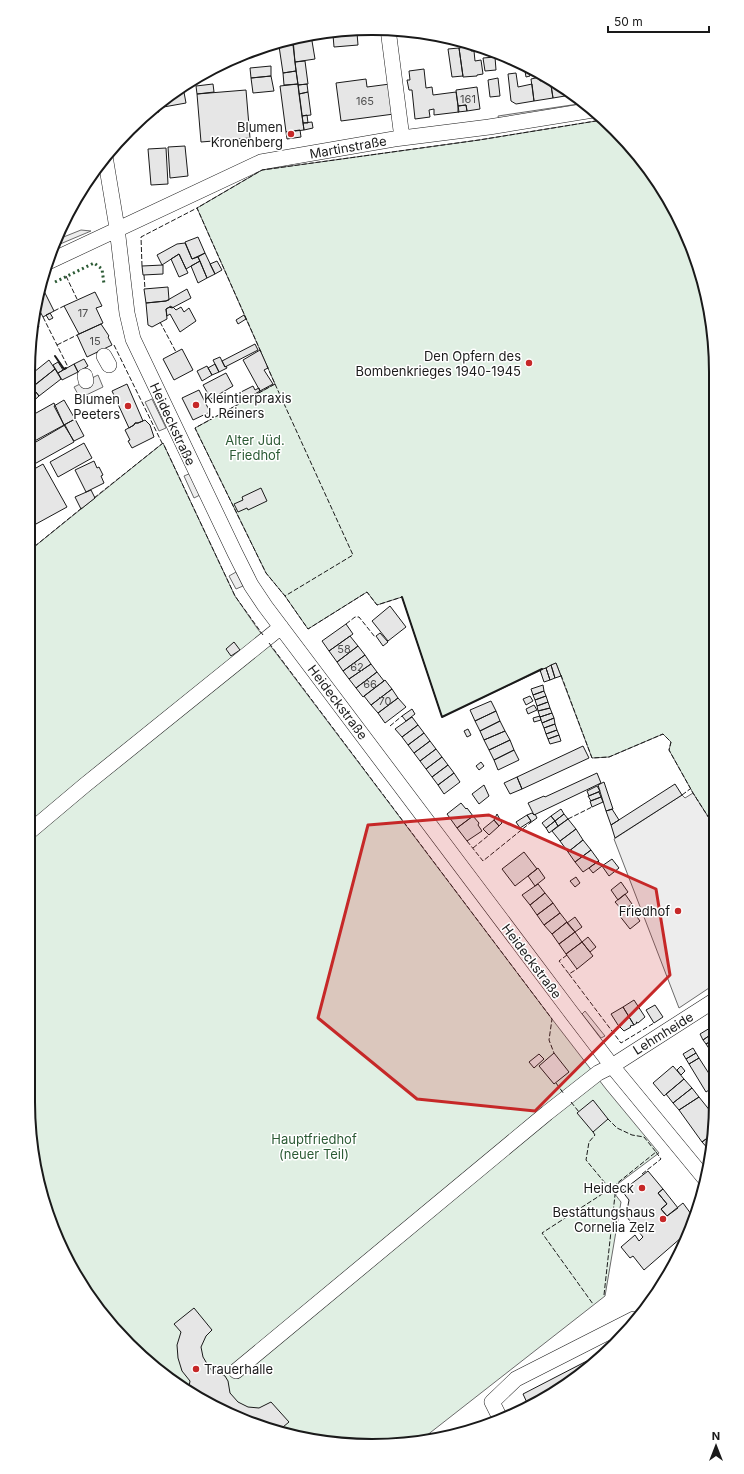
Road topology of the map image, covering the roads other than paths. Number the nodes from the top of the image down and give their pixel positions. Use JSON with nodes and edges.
{"nodes":[{"id":1,"x":389,"y":36,"type":"edge"},
{"id":2,"x":585,"y":111,"type":"edge"},
{"id":3,"x":402,"y":138,"type":"junction"},
{"id":4,"x":107,"y":165,"type":"edge"},
{"id":5,"x":117,"y":228,"type":"junction"},
{"id":6,"x":55,"y":259,"type":"edge"},
{"id":7,"x":281,"y":627,"type":"junction"},
{"id":8,"x":35,"y":827,"type":"edge"},
{"id":9,"x":709,"y":1004,"type":"edge"},
{"id":10,"x":612,"y":1066,"type":"junction"},
{"id":11,"x":701,"y":1174,"type":"edge"},
{"id":12,"x":626,"y":1323,"type":"edge"},
{"id":13,"x":236,"y":1371,"type":"dead end"},
{"id":14,"x":498,"y":1414,"type":"edge"}],
"edges":[{"from":1,"to":3,"type":"street"},
{"from":2,"to":3,"type":"street","name":"Martinstraße"},
{"from":3,"to":5,"type":"street","name":"Martinstraße"},
{"from":4,"to":5,"type":"street","name":"Heideckstraße"},
{"from":5,"to":6,"type":"street","name":"Martinstraße"},
{"from":5,"to":7,"type":"street","name":"Heideckstraße"},
{"from":7,"to":8,"type":"street"},
{"from":7,"to":10,"type":"street","name":"Heideckstraße"},
{"from":9,"to":10,"type":"street","name":"Lehmheide"},
{"from":10,"to":11,"type":"street","name":"Heideckstraße"},
{"from":10,"to":13,"type":"street","name":"Lehmheide"},
{"from":12,"to":14,"type":"street"}]}
